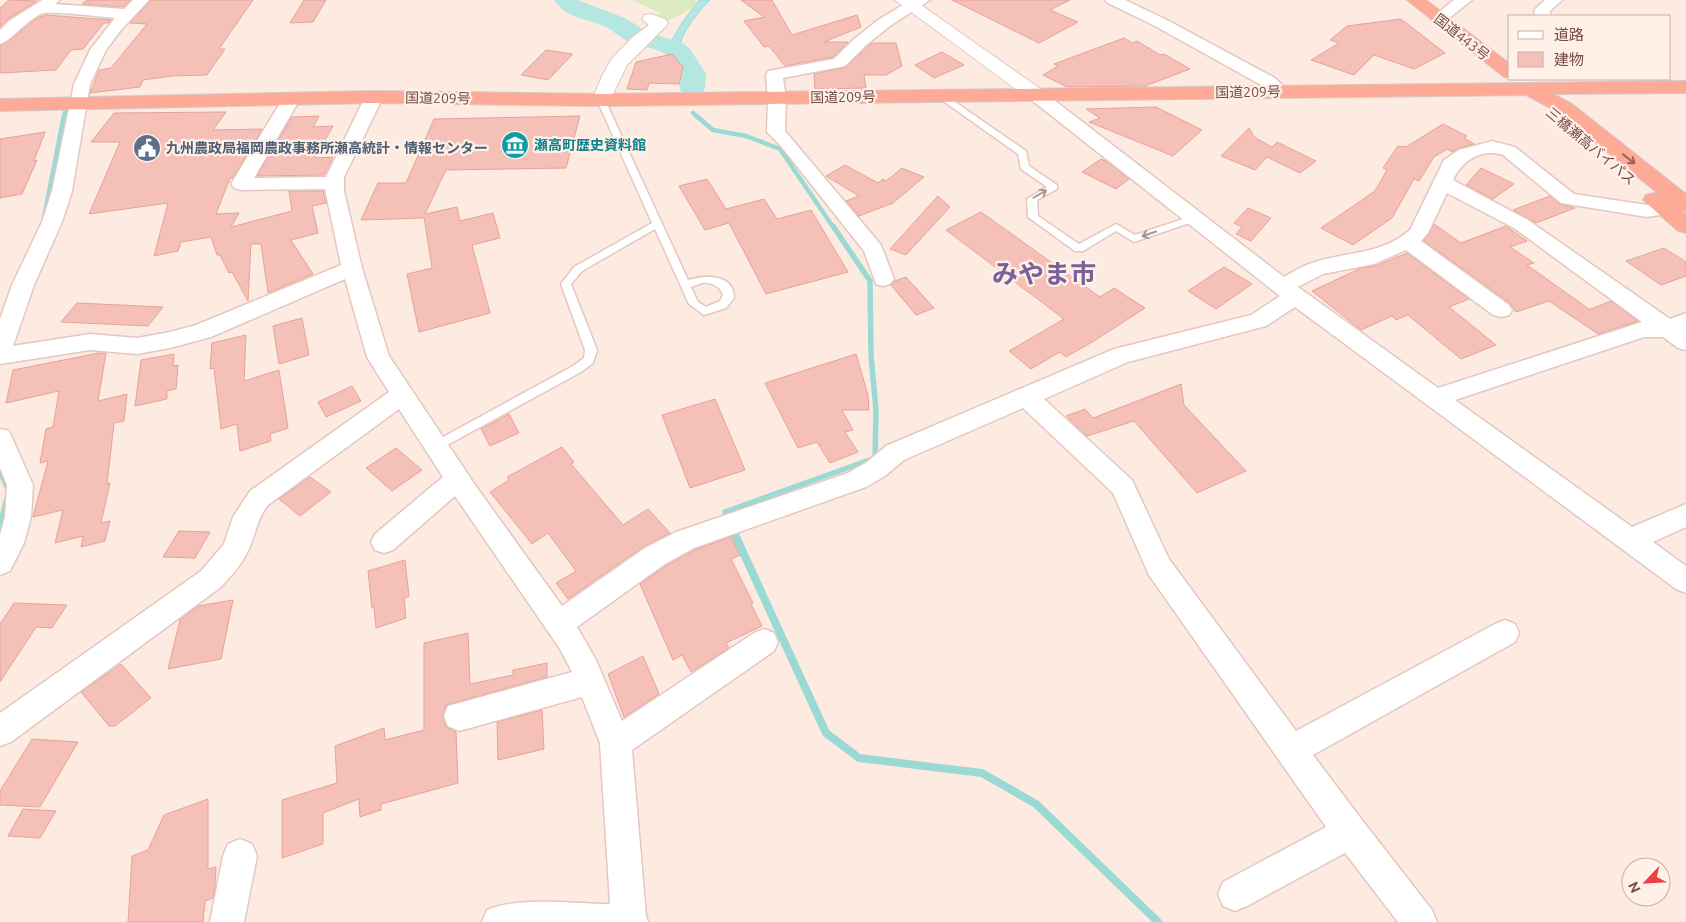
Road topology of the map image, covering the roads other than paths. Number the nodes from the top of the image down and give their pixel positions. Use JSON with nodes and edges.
{"nodes":[{"id":1,"x":141,"y":0,"type":"edge"},
{"id":2,"x":1113,"y":0,"type":"edge"},
{"id":3,"x":1415,"y":0,"type":"edge"},
{"id":4,"x":1464,"y":0,"type":"edge"},
{"id":5,"x":1554,"y":0,"type":"edge"},
{"id":6,"x":912,"y":2,"type":"edge"},
{"id":7,"x":46,"y":4,"type":"edge"},
{"id":8,"x":128,"y":14,"type":"junction"},
{"id":9,"x":1542,"y":15,"type":"edge"},
{"id":10,"x":651,"y":19,"type":"dead end"},
{"id":11,"x":1439,"y":19,"type":"junction"},
{"id":12,"x":0,"y":39,"type":"edge"},
{"id":13,"x":1508,"y":71,"type":"edge"},
{"id":14,"x":1526,"y":83,"type":"edge"},
{"id":15,"x":1686,"y":87,"type":"edge"},
{"id":16,"x":1280,"y":92,"type":"junction"},
{"id":17,"x":1035,"y":94,"type":"junction"},
{"id":18,"x":942,"y":96,"type":"junction"},
{"id":19,"x":374,"y":97,"type":"junction"},
{"id":20,"x":777,"y":98,"type":"junction"},
{"id":21,"x":291,"y":99,"type":"junction"},
{"id":22,"x":601,"y":100,"type":"junction"},
{"id":23,"x":77,"y":104,"type":"junction"},
{"id":24,"x":0,"y":105,"type":"edge"},
{"id":25,"x":335,"y":183,"type":"junction"},
{"id":26,"x":1443,"y":183,"type":"junction"},
{"id":27,"x":1686,"y":205,"type":"edge"},
{"id":28,"x":1666,"y":209,"type":"junction"},
{"id":29,"x":1195,"y":218,"type":"junction"},
{"id":30,"x":657,"y":224,"type":"junction"},
{"id":31,"x":1686,"y":226,"type":"edge"},
{"id":32,"x":1408,"y":242,"type":"junction"},
{"id":33,"x":352,"y":268,"type":"junction"},
{"id":34,"x":883,"y":279,"type":"dead end"},
{"id":35,"x":685,"y":284,"type":"dead end"},
{"id":36,"x":23,"y":285,"type":"junction"},
{"id":37,"x":0,"y":289,"type":"edge"},
{"id":38,"x":1289,"y":291,"type":"junction"},
{"id":39,"x":1501,"y":310,"type":"dead end"},
{"id":40,"x":1676,"y":325,"type":"edge"},
{"id":41,"x":1686,"y":342,"type":"edge"},
{"id":42,"x":0,"y":356,"type":"edge"},
{"id":43,"x":402,"y":395,"type":"junction"},
{"id":44,"x":1026,"y":396,"type":"junction"},
{"id":45,"x":1436,"y":397,"type":"junction"},
{"id":46,"x":0,"y":438,"type":"edge"},
{"id":47,"x":436,"y":446,"type":"junction"},
{"id":48,"x":458,"y":479,"type":"junction"},
{"id":49,"x":1686,"y":515,"type":"edge"},
{"id":50,"x":1629,"y":540,"type":"junction"},
{"id":51,"x":384,"y":542,"type":"dead end"},
{"id":52,"x":0,"y":563,"type":"edge"},
{"id":53,"x":1686,"y":582,"type":"edge"},
{"id":54,"x":559,"y":624,"type":"junction"},
{"id":55,"x":1505,"y":633,"type":"dead end"},
{"id":56,"x":764,"y":642,"type":"dead end"},
{"id":57,"x":590,"y":681,"type":"junction"},
{"id":58,"x":459,"y":716,"type":"dead end"},
{"id":59,"x":0,"y":730,"type":"edge"},
{"id":60,"x":616,"y":743,"type":"junction"},
{"id":61,"x":1291,"y":750,"type":"junction"},
{"id":62,"x":1350,"y":832,"type":"junction"},
{"id":63,"x":240,"y":856,"type":"dead end"},
{"id":64,"x":1235,"y":894,"type":"dead end"},
{"id":65,"x":227,"y":922,"type":"edge"},
{"id":66,"x":499,"y":922,"type":"edge"},
{"id":67,"x":630,"y":922,"type":"edge"},
{"id":68,"x":1420,"y":922,"type":"edge"}],
"edges":[{"from":1,"to":8,"type":"street"},
{"from":2,"to":16,"type":"street"},
{"from":3,"to":11,"type":"highway","name":"国道443号"},
{"from":4,"to":11,"type":"street"},
{"from":5,"to":9,"type":"street"},
{"from":6,"to":17,"type":"street"},
{"from":6,"to":20,"type":"street"},
{"from":7,"to":8,"type":"street"},
{"from":7,"to":12,"type":"street"},
{"from":8,"to":23,"type":"street"},
{"from":10,"to":22,"type":"street"},
{"from":11,"to":13,"type":"highway","name":"国道443号"},
{"from":14,"to":15,"type":"highway","name":"国道209号"},
{"from":14,"to":16,"type":"highway","name":"国道209号"},
{"from":14,"to":27,"type":"highway","name":"三橋瀬高バイパス","one_way":true},
{"from":14,"to":28,"type":"highway","name":"三橋瀬高バイパス"},
{"from":16,"to":17,"type":"highway","name":"国道209号"},
{"from":17,"to":18,"type":"highway","name":"国道209号"},
{"from":17,"to":29,"type":"street"},
{"from":18,"to":20,"type":"highway","name":"国道209号"},
{"from":29,"to":18,"type":"lane","one_way":true},
{"from":19,"to":21,"type":"highway","name":"国道209号"},
{"from":19,"to":22,"type":"highway","name":"国道209号"},
{"from":19,"to":25,"type":"street"},
{"from":20,"to":22,"type":"highway","name":"国道209号"},
{"from":20,"to":34,"type":"street"},
{"from":21,"to":23,"type":"highway","name":"国道209号"},
{"from":21,"to":25,"type":"street"},
{"from":22,"to":30,"type":"lane"},
{"from":23,"to":24,"type":"highway","name":"国道209号"},
{"from":23,"to":36,"type":"street"},
{"from":25,"to":33,"type":"street"},
{"from":26,"to":28,"type":"street"},
{"from":26,"to":32,"type":"street"},
{"from":26,"to":40,"type":"street"},
{"from":28,"to":31,"type":"highway","name":"三橋瀬高バイパス"},
{"from":29,"to":38,"type":"street"},
{"from":30,"to":35,"type":"lane"},
{"from":30,"to":47,"type":"lane"},
{"from":32,"to":38,"type":"street"},
{"from":32,"to":39,"type":"street"},
{"from":33,"to":42,"type":"street"},
{"from":33,"to":43,"type":"street"},
{"from":36,"to":37,"type":"street"},
{"from":36,"to":42,"type":"street"},
{"from":38,"to":44,"type":"street"},
{"from":38,"to":45,"type":"street"},
{"from":40,"to":41,"type":"street"},
{"from":40,"to":45,"type":"street"},
{"from":43,"to":47,"type":"street"},
{"from":43,"to":59,"type":"street"},
{"from":44,"to":54,"type":"street"},
{"from":44,"to":61,"type":"street"},
{"from":45,"to":50,"type":"street"},
{"from":46,"to":52,"type":"street"},
{"from":47,"to":48,"type":"street"},
{"from":48,"to":51,"type":"street"},
{"from":48,"to":54,"type":"street"},
{"from":49,"to":50,"type":"street"},
{"from":50,"to":53,"type":"street"},
{"from":54,"to":57,"type":"street"},
{"from":55,"to":61,"type":"street"},
{"from":56,"to":60,"type":"street"},
{"from":57,"to":58,"type":"street"},
{"from":57,"to":60,"type":"street"},
{"from":60,"to":67,"type":"street"},
{"from":61,"to":62,"type":"street"},
{"from":62,"to":64,"type":"street"},
{"from":62,"to":68,"type":"street"},
{"from":63,"to":65,"type":"street"},
{"from":66,"to":67,"type":"street"}]}
